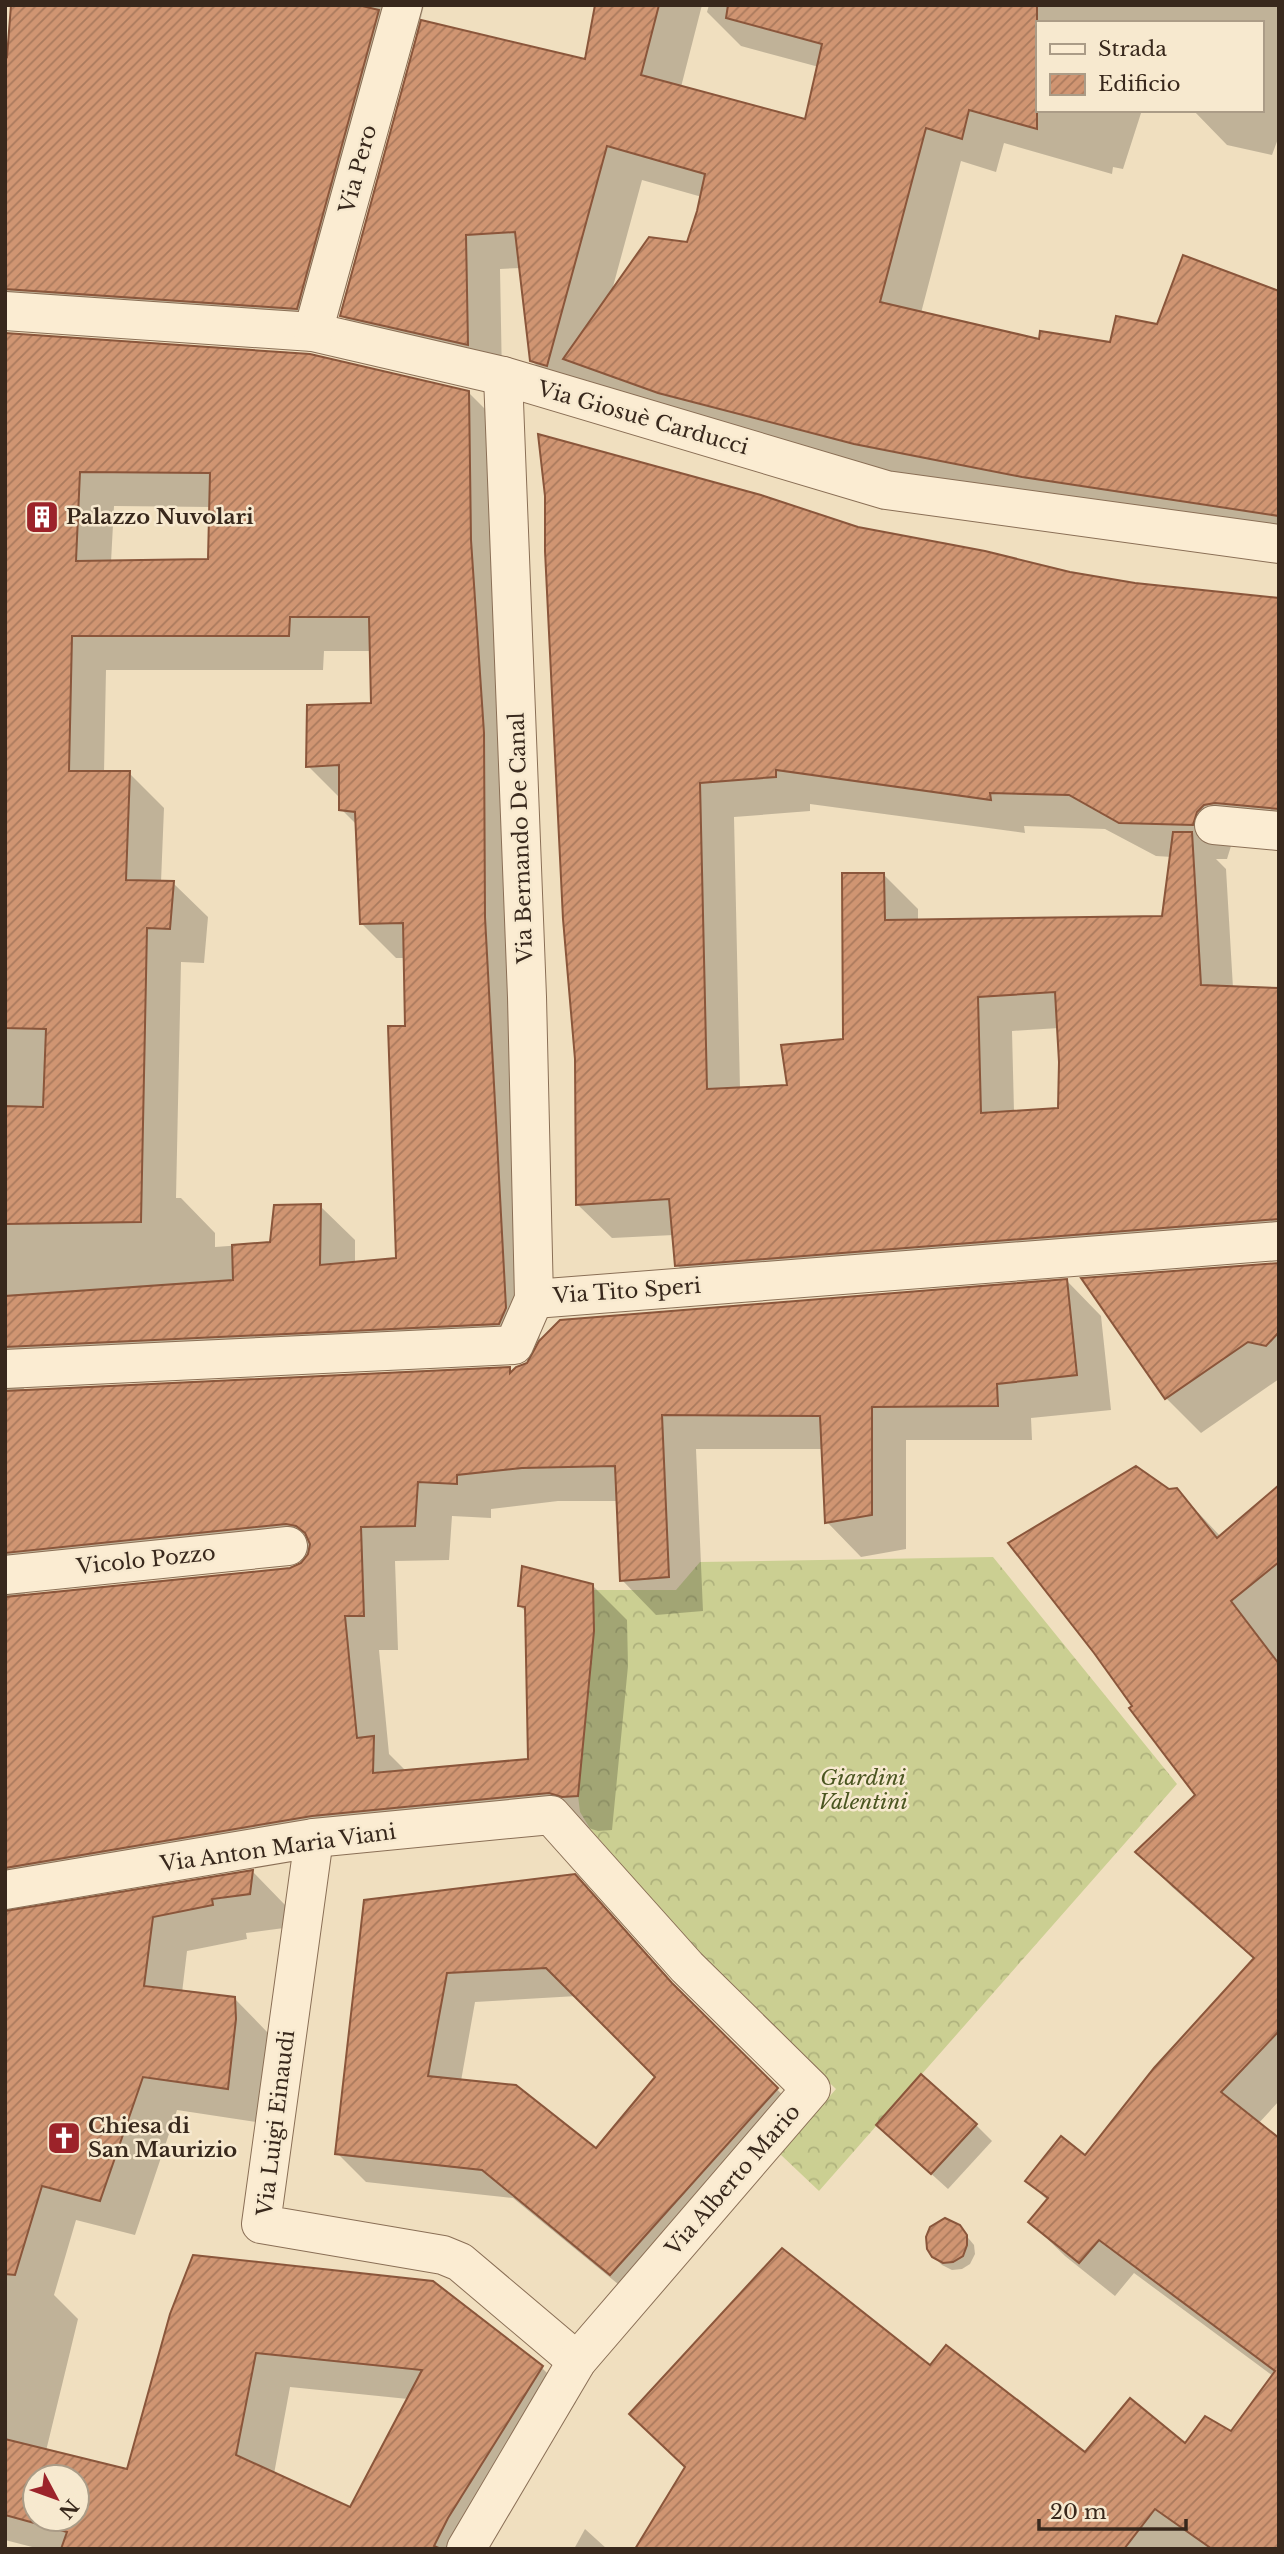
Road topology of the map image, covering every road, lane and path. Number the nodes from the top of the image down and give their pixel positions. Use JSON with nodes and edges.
{"nodes":[{"id":1,"x":403,"y":5,"type":"edge"},
{"id":2,"x":5,"y":311,"type":"edge"},
{"id":3,"x":313,"y":332,"type":"junction"},
{"id":4,"x":503,"y":376,"type":"junction"},
{"id":5,"x":1279,"y":544,"type":"edge"},
{"id":6,"x":1214,"y":825,"type":"dead end"},
{"id":7,"x":1279,"y":831,"type":"edge"},
{"id":8,"x":1279,"y":1241,"type":"edge"},
{"id":9,"x":534,"y":1299,"type":"junction"},
{"id":10,"x":5,"y":1370,"type":"edge"},
{"id":11,"x":288,"y":1546,"type":"dead end"},
{"id":12,"x":5,"y":1575,"type":"edge"},
{"id":13,"x":551,"y":1815,"type":"joint"},
{"id":14,"x":314,"y":1838,"type":"junction"},
{"id":15,"x":5,"y":1890,"type":"edge"},
{"id":16,"x":577,"y":2361,"type":"junction"},
{"id":17,"x":466,"y":2549,"type":"edge"}],
"edges":[{"from":1,"to":3,"type":"street","name":"Via Pero"},
{"from":2,"to":3,"type":"street","name":"Via Giosuè Carducci"},
{"from":3,"to":4,"type":"street","name":"Via Giosuè Carducci"},
{"from":4,"to":5,"type":"street","name":"Via Giosuè Carducci"},
{"from":4,"to":9,"type":"street","name":"Via Bernando De Canal"},
{"from":6,"to":7,"type":"street"},
{"from":8,"to":9,"type":"street","name":"Via Tito Speri"},
{"from":9,"to":10,"type":"street","name":"Via Tito Speri"},
{"from":11,"to":12,"type":"street","name":"Vicolo Pozzo"},
{"from":13,"to":14,"type":"street","name":"Via Anton Maria Viani"},
{"from":13,"to":16,"type":"street","name":"Via Alberto Mario"},
{"from":14,"to":15,"type":"street","name":"Via Anton Maria Viani"},
{"from":14,"to":16,"type":"street","name":"Via Luigi Einaudi"},
{"from":16,"to":17,"type":"street","name":"Via Alberto Mario"}]}
